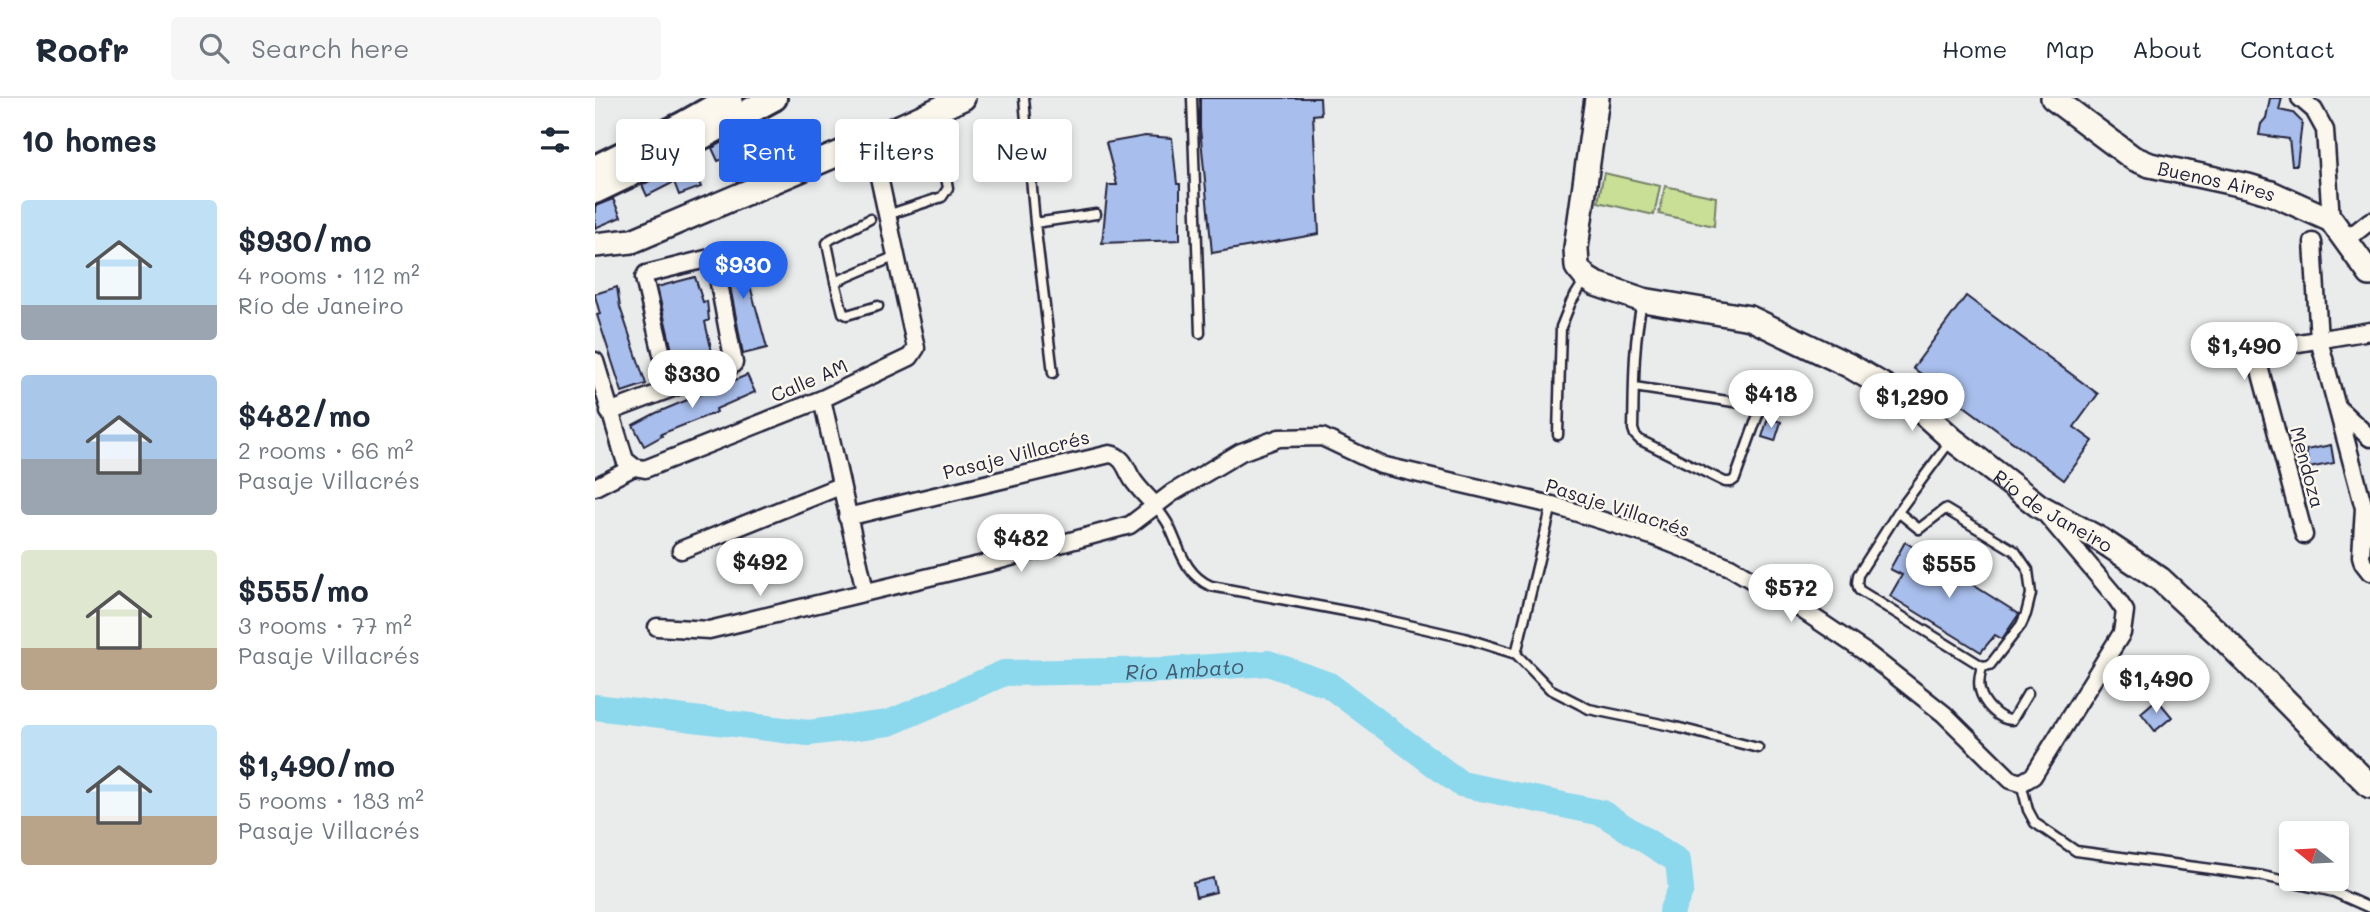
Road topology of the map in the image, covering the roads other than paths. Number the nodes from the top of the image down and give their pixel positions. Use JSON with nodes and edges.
{"nodes":[{"id":1,"x":730,"y":98,"type":"edge"},
{"id":2,"x":774,"y":98,"type":"edge"},
{"id":3,"x":963,"y":98,"type":"edge"},
{"id":4,"x":1024,"y":98,"type":"edge"},
{"id":5,"x":1192,"y":98,"type":"edge"},
{"id":6,"x":1597,"y":98,"type":"edge"},
{"id":7,"x":2053,"y":98,"type":"edge"},
{"id":8,"x":2300,"y":98,"type":"edge"},
{"id":9,"x":918,"y":119,"type":"edge"},
{"id":10,"x":835,"y":156,"type":"edge"},
{"id":11,"x":595,"y":168,"type":"edge"},
{"id":12,"x":880,"y":182,"type":"edge"},
{"id":13,"x":947,"y":182,"type":"edge"},
{"id":14,"x":595,"y":191,"type":"edge"},
{"id":15,"x":1096,"y":214,"type":"dead end"},
{"id":16,"x":887,"y":215,"type":"junction"},
{"id":17,"x":870,"y":219,"type":"dead end"},
{"id":18,"x":2331,"y":220,"type":"junction"},
{"id":19,"x":2370,"y":221,"type":"edge"},
{"id":20,"x":1035,"y":223,"type":"junction"},
{"id":21,"x":2346,"y":240,"type":"junction"},
{"id":22,"x":2313,"y":242,"type":"dead end"},
{"id":23,"x":595,"y":246,"type":"edge"},
{"id":24,"x":896,"y":256,"type":"junction"},
{"id":25,"x":2370,"y":274,"type":"edge"},
{"id":26,"x":1586,"y":278,"type":"junction"},
{"id":27,"x":835,"y":282,"type":"junction"},
{"id":28,"x":1643,"y":300,"type":"junction"},
{"id":29,"x":878,"y":306,"type":"dead end"},
{"id":30,"x":2370,"y":331,"type":"edge"},
{"id":31,"x":1200,"y":333,"type":"dead end"},
{"id":32,"x":2319,"y":340,"type":"junction"},
{"id":33,"x":595,"y":361,"type":"edge"},
{"id":34,"x":1052,"y":373,"type":"dead end"},
{"id":35,"x":1634,"y":387,"type":"junction"},
{"id":36,"x":670,"y":388,"type":"junction"},
{"id":37,"x":822,"y":399,"type":"junction"},
{"id":38,"x":2338,"y":408,"type":"junction"},
{"id":39,"x":609,"y":412,"type":"junction"},
{"id":40,"x":1558,"y":435,"type":"dead end"},
{"id":41,"x":2370,"y":438,"type":"edge"},
{"id":42,"x":1952,"y":439,"type":"junction"},
{"id":43,"x":634,"y":467,"type":"junction"},
{"id":44,"x":840,"y":486,"type":"junction"},
{"id":45,"x":595,"y":487,"type":"edge"},
{"id":46,"x":1155,"y":505,"type":"junction"},
{"id":47,"x":1552,"y":505,"type":"junction"},
{"id":48,"x":2039,"y":506,"type":"junction"},
{"id":49,"x":1898,"y":512,"type":"junction"},
{"id":50,"x":847,"y":517,"type":"junction"},
{"id":51,"x":2304,"y":535,"type":"dead end"},
{"id":52,"x":681,"y":550,"type":"dead end"},
{"id":53,"x":2370,"y":572,"type":"edge"},
{"id":54,"x":865,"y":591,"type":"junction"},
{"id":55,"x":657,"y":627,"type":"dead end"},
{"id":56,"x":1516,"y":654,"type":"junction"},
{"id":57,"x":1982,"y":666,"type":"junction"},
{"id":58,"x":2028,"y":693,"type":"dead end"},
{"id":59,"x":1758,"y":748,"type":"dead end"},
{"id":60,"x":2021,"y":783,"type":"junction"},
{"id":61,"x":2370,"y":786,"type":"edge"},
{"id":62,"x":2370,"y":908,"type":"edge"}],
"edges":[{"from":1,"to":11,"type":"main road"},
{"from":2,"to":14,"type":"main road"},
{"from":3,"to":9,"type":"street"},
{"from":4,"to":20,"type":"lane"},
{"from":5,"to":31,"type":"lane"},
{"from":6,"to":26,"type":"street"},
{"from":7,"to":18,"type":"street","name":"Buenos Aires"},
{"from":8,"to":18,"type":"street"},
{"from":10,"to":23,"type":"street"},
{"from":12,"to":16,"type":"street"},
{"from":13,"to":16,"type":"lane"},
{"from":15,"to":20,"type":"lane"},
{"from":16,"to":24,"type":"street"},
{"from":17,"to":27,"type":"lane"},
{"from":18,"to":21,"type":"street","name":"Buenos Aires"},
{"from":19,"to":21,"type":"street"},
{"from":20,"to":34,"type":"lane"},
{"from":21,"to":25,"type":"street","name":"Buenos Aires"},
{"from":22,"to":32,"type":"street"},
{"from":24,"to":27,"type":"lane"},
{"from":24,"to":37,"type":"street","name":"Calle AM"},
{"from":26,"to":28,"type":"street","name":"Río de Janeiro"},
{"from":26,"to":40,"type":"lane"},
{"from":27,"to":29,"type":"lane"},
{"from":28,"to":35,"type":"lane"},
{"from":28,"to":42,"type":"street","name":"Río de Janeiro"},
{"from":30,"to":32,"type":"street","name":"Mendoza"},
{"from":32,"to":38,"type":"street"},
{"from":32,"to":51,"type":"street","name":"Mendoza"},
{"from":33,"to":39,"type":"street"},
{"from":35,"to":35,"type":"lane"},
{"from":36,"to":36,"type":"street"},
{"from":36,"to":39,"type":"street"},
{"from":37,"to":43,"type":"street","name":"Calle AM"},
{"from":37,"to":44,"type":"street"},
{"from":38,"to":41,"type":"street"},
{"from":38,"to":53,"type":"street"},
{"from":39,"to":43,"type":"street"},
{"from":42,"to":48,"type":"street","name":"Río de Janeiro"},
{"from":42,"to":49,"type":"lane"},
{"from":43,"to":45,"type":"street","name":"Calle AM"},
{"from":44,"to":50,"type":"street"},
{"from":44,"to":52,"type":"street"},
{"from":46,"to":47,"type":"street","name":"Pasaje Villacrés"},
{"from":46,"to":50,"type":"street","name":"Pasaje Villacrés"},
{"from":46,"to":54,"type":"street"},
{"from":46,"to":56,"type":"lane"},
{"from":47,"to":56,"type":"lane"},
{"from":47,"to":60,"type":"street","name":"Pasaje Villacrés"},
{"from":48,"to":60,"type":"street"},
{"from":48,"to":61,"type":"street","name":"Río de Janeiro"},
{"from":49,"to":57,"type":"lane"},
{"from":49,"to":57,"type":"lane"},
{"from":50,"to":54,"type":"street"},
{"from":54,"to":55,"type":"street"},
{"from":56,"to":59,"type":"lane"},
{"from":57,"to":58,"type":"lane"},
{"from":60,"to":62,"type":"lane"}]}
